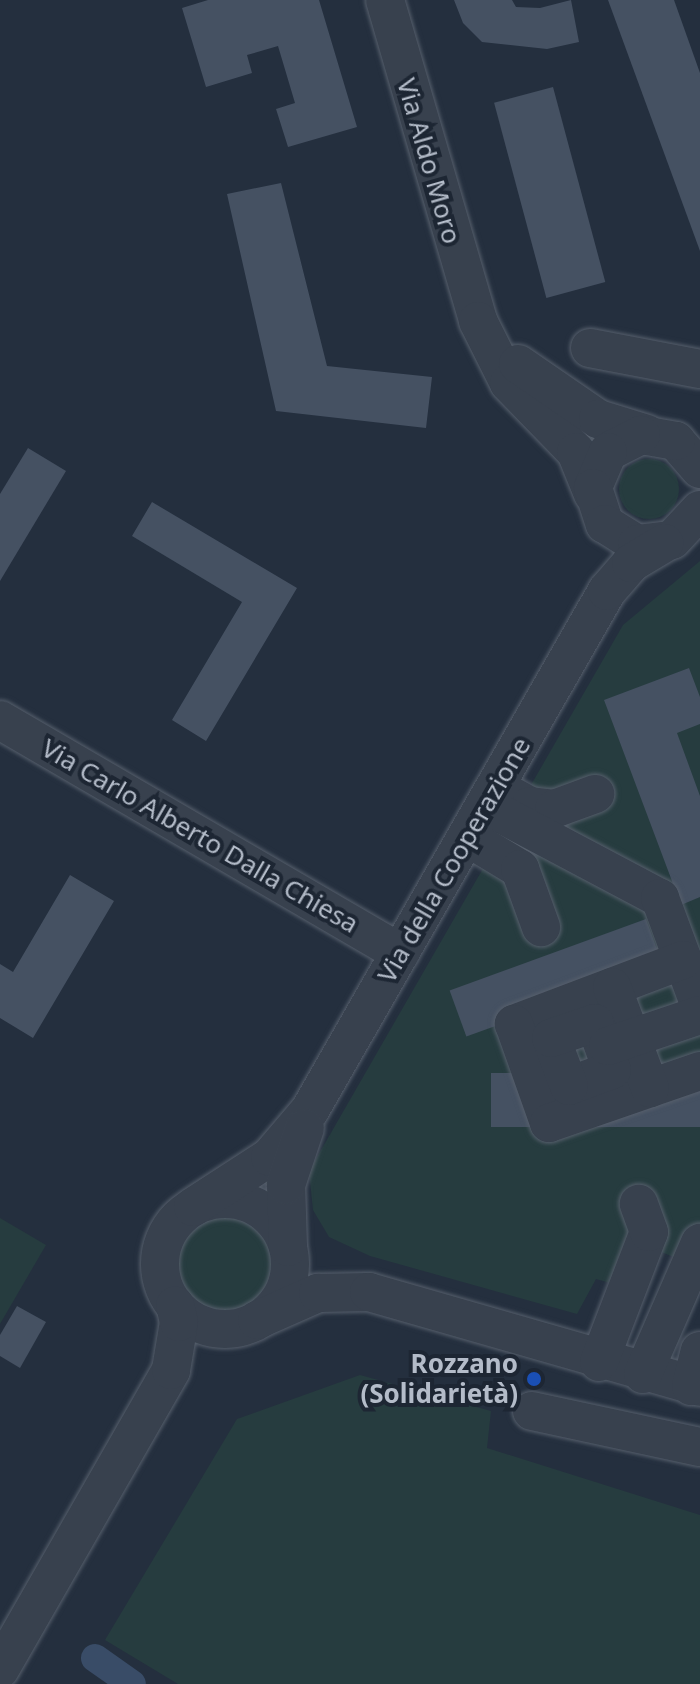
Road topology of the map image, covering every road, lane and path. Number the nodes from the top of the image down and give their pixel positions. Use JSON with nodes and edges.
{"nodes":[{"id":1,"x":385,"y":0,"type":"edge"},
{"id":2,"x":478,"y":321,"type":"junction"},
{"id":3,"x":590,"y":348,"type":"dead end"},
{"id":4,"x":700,"y":369,"type":"edge"},
{"id":5,"x":682,"y":450,"type":"edge"},
{"id":6,"x":596,"y":504,"type":"junction"},
{"id":7,"x":688,"y":525,"type":"edge"},
{"id":8,"x":597,"y":609,"type":"junction"},
{"id":9,"x":0,"y":720,"type":"edge"},
{"id":10,"x":595,"y":794,"type":"dead end"},
{"id":11,"x":483,"y":810,"type":"junction"},
{"id":12,"x":541,"y":927,"type":"dead end"},
{"id":13,"x":685,"y":934,"type":"edge"},
{"id":14,"x":400,"y":953,"type":"junction"},
{"id":15,"x":612,"y":987,"type":"junction"},
{"id":16,"x":700,"y":1006,"type":"edge"},
{"id":17,"x":700,"y":1015,"type":"edge"},
{"id":18,"x":581,"y":1055,"type":"junction"},
{"id":19,"x":700,"y":1071,"type":"edge"},
{"id":20,"x":650,"y":1088,"type":"junction"},
{"id":21,"x":310,"y":1110,"type":"junction"},
{"id":22,"x":639,"y":1204,"type":"dead end"},
{"id":23,"x":193,"y":1207,"type":"junction"},
{"id":24,"x":281,"y":1232,"type":"junction"},
{"id":25,"x":700,"y":1243,"type":"edge"},
{"id":26,"x":369,"y":1292,"type":"junction"},
{"id":27,"x":175,"y":1305,"type":"junction"},
{"id":28,"x":246,"y":1324,"type":"junction"},
{"id":29,"x":599,"y":1362,"type":"junction"},
{"id":30,"x":171,"y":1370,"type":"junction"},
{"id":31,"x":682,"y":1376,"type":"edge"},
{"id":32,"x":532,"y":1411,"type":"dead end"},
{"id":33,"x":660,"y":1441,"type":"junction"},
{"id":34,"x":700,"y":1447,"type":"edge"},
{"id":35,"x":0,"y":1669,"type":"edge"}],
"edges":[{"from":1,"to":2,"type":"street","name":"Via Aldo Moro"},
{"from":2,"to":5,"type":"street"},
{"from":2,"to":6,"type":"street","name":"Via Aldo Moro"},
{"from":3,"to":4,"type":"street"},
{"from":5,"to":6,"type":"street"},
{"from":6,"to":7,"type":"street"},
{"from":6,"to":8,"type":"street","name":"Via della Cooperazione"},
{"from":7,"to":8,"type":"street","name":"Via della Cooperazione"},
{"from":8,"to":11,"type":"street","name":"Via della Cooperazione"},
{"from":9,"to":14,"type":"street","name":"Via Carlo Alberto Dalla Chiesa"},
{"from":10,"to":11,"type":"street"},
{"from":11,"to":12,"type":"street"},
{"from":11,"to":13,"type":"street"},
{"from":11,"to":14,"type":"street","name":"Via della Cooperazione"},
{"from":13,"to":15,"type":"street"},
{"from":13,"to":16,"type":"street"},
{"from":14,"to":21,"type":"street","name":"Via della Cooperazione"},
{"from":15,"to":18,"type":"street"},
{"from":15,"to":18,"type":"street"},
{"from":17,"to":18,"type":"street"},
{"from":18,"to":20,"type":"street"},
{"from":18,"to":20,"type":"street"},
{"from":19,"to":20,"type":"street"},
{"from":21,"to":23,"type":"street","name":"Via della Cooperazione"},
{"from":21,"to":24,"type":"street","name":"Via della Cooperazione"},
{"from":22,"to":29,"type":"street"},
{"from":23,"to":24,"type":"street"},
{"from":23,"to":27,"type":"street"},
{"from":24,"to":26,"type":"street"},
{"from":24,"to":28,"type":"street"},
{"from":25,"to":31,"type":"street"},
{"from":26,"to":28,"type":"street"},
{"from":26,"to":29,"type":"street"},
{"from":27,"to":28,"type":"street"},
{"from":27,"to":30,"type":"street"},
{"from":28,"to":30,"type":"street"},
{"from":29,"to":31,"type":"street"},
{"from":30,"to":35,"type":"street"},
{"from":31,"to":33,"type":"street"},
{"from":32,"to":33,"type":"street"},
{"from":33,"to":34,"type":"street"}]}
